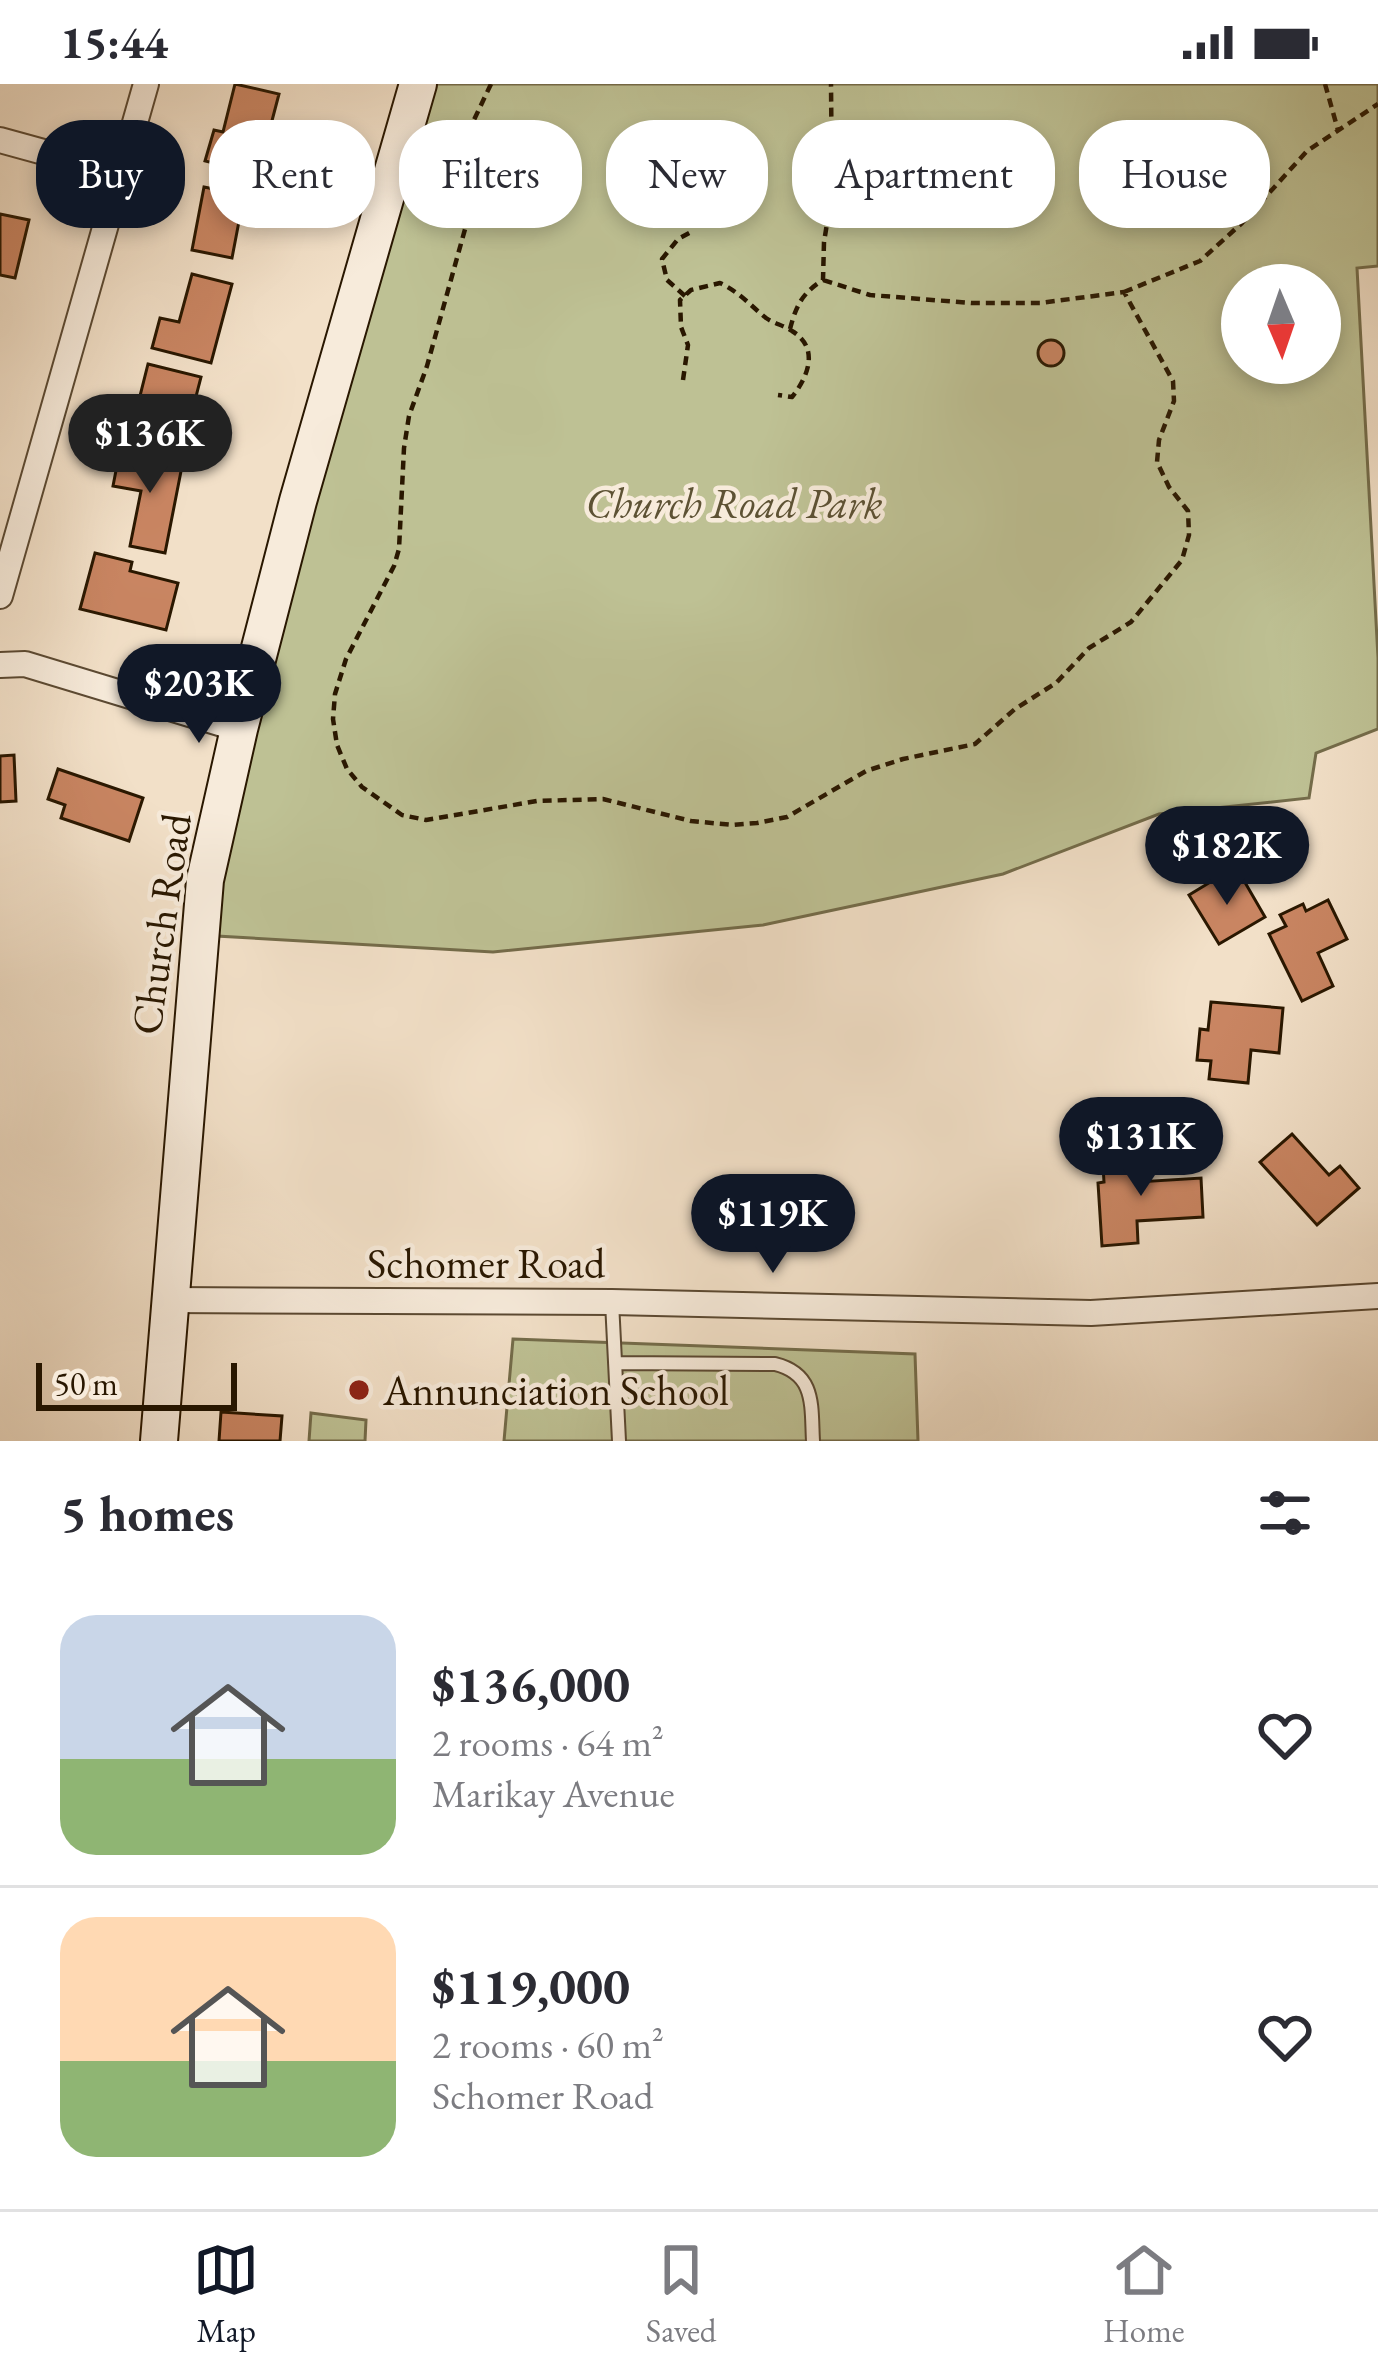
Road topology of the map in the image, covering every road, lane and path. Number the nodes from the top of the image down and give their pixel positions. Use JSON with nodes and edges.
{"nodes":[{"id":1,"x":146,"y":84,"type":"edge"},
{"id":2,"x":418,"y":84,"type":"edge"},
{"id":3,"x":491,"y":84,"type":"edge"},
{"id":4,"x":831,"y":84,"type":"edge"},
{"id":5,"x":1325,"y":84,"type":"edge"},
{"id":6,"x":1378,"y":104,"type":"edge"},
{"id":7,"x":135,"y":120,"type":"edge"},
{"id":8,"x":1338,"y":132,"type":"junction"},
{"id":9,"x":0,"y":140,"type":"edge"},
{"id":10,"x":36,"y":150,"type":"edge"},
{"id":11,"x":104,"y":228,"type":"edge"},
{"id":12,"x":691,"y":232,"type":"dead end"},
{"id":13,"x":823,"y":280,"type":"junction"},
{"id":14,"x":1124,"y":292,"type":"junction"},
{"id":15,"x":685,"y":296,"type":"junction"},
{"id":16,"x":790,"y":329,"type":"junction"},
{"id":17,"x":683,"y":380,"type":"dead end"},
{"id":18,"x":778,"y":395,"type":"dead end"},
{"id":19,"x":0,"y":596,"type":"edge"},
{"id":20,"x":0,"y":665,"type":"edge"},
{"id":21,"x":239,"y":729,"type":"junction"},
{"id":22,"x":1378,"y":1296,"type":"edge"},
{"id":23,"x":169,"y":1300,"type":"junction"},
{"id":24,"x":612,"y":1302,"type":"junction"},
{"id":25,"x":615,"y":1363,"type":"junction"},
{"id":26,"x":159,"y":1441,"type":"edge"},
{"id":27,"x":619,"y":1441,"type":"edge"},
{"id":28,"x":813,"y":1441,"type":"edge"}],
"edges":[{"from":1,"to":7,"type":"street"},
{"from":2,"to":21,"type":"street","name":"Church Road"},
{"from":3,"to":14,"type":"path"},
{"from":4,"to":13,"type":"path"},
{"from":5,"to":8,"type":"path"},
{"from":6,"to":8,"type":"path"},
{"from":8,"to":14,"type":"path"},
{"from":9,"to":10,"type":"street"},
{"from":11,"to":19,"type":"street"},
{"from":12,"to":15,"type":"path"},
{"from":13,"to":14,"type":"path"},
{"from":13,"to":16,"type":"path"},
{"from":15,"to":16,"type":"path"},
{"from":15,"to":17,"type":"path"},
{"from":16,"to":18,"type":"path"},
{"from":20,"to":21,"type":"street"},
{"from":21,"to":23,"type":"street","name":"Church Road"},
{"from":22,"to":24,"type":"street","name":"Schomer Road"},
{"from":23,"to":24,"type":"street","name":"Schomer Road"},
{"from":23,"to":26,"type":"street","name":"Church Road"},
{"from":24,"to":25,"type":"lane"},
{"from":25,"to":27,"type":"lane"},
{"from":25,"to":28,"type":"lane"}]}
